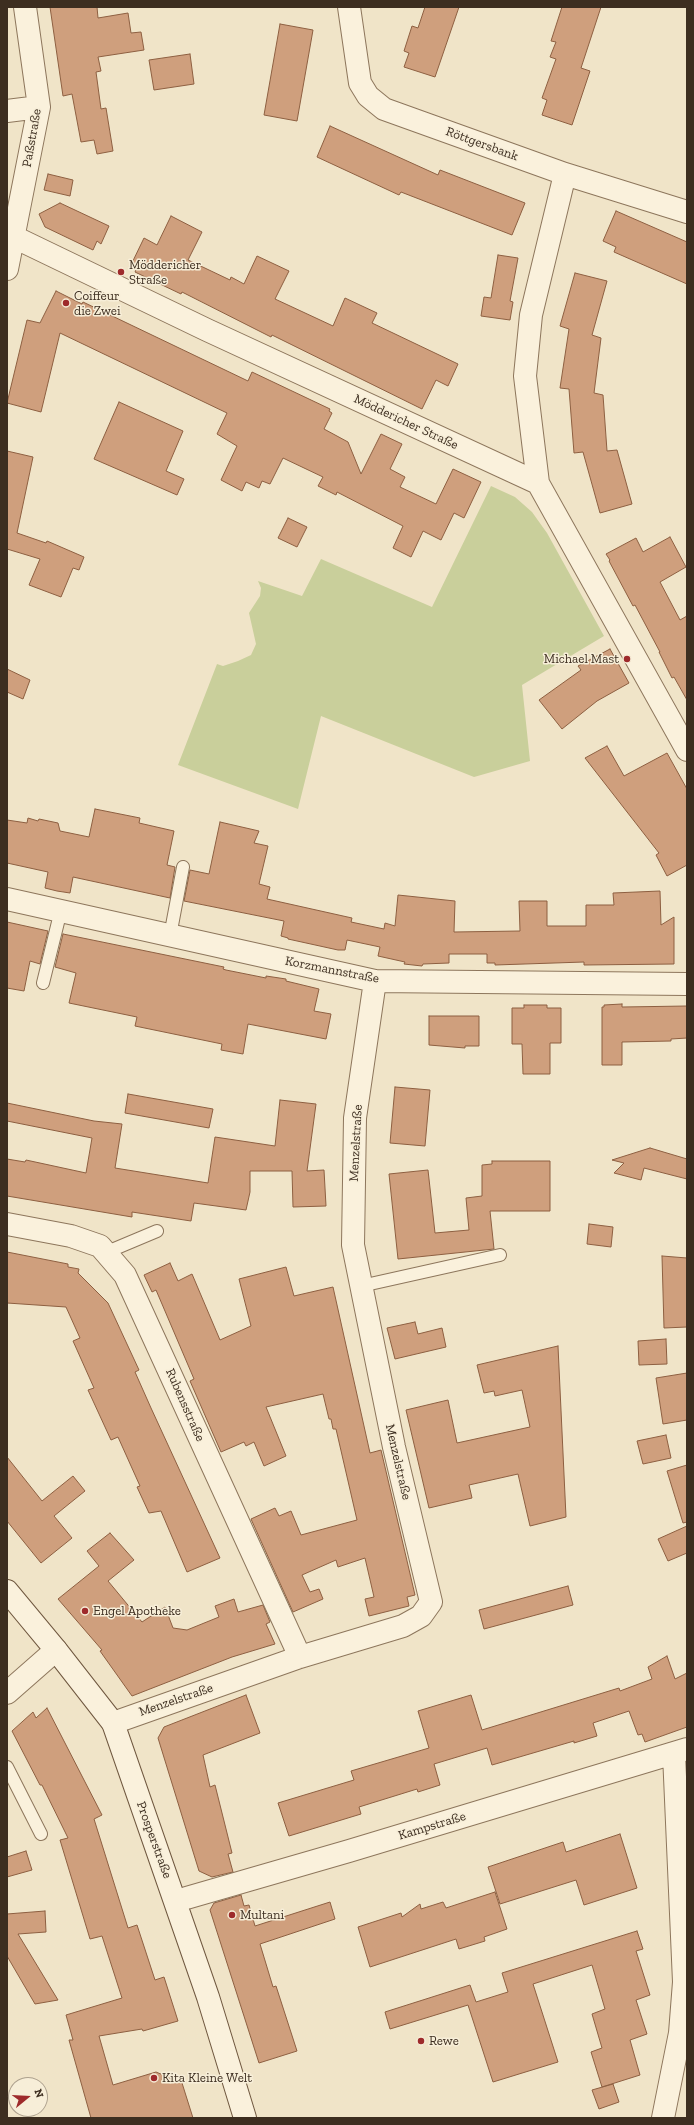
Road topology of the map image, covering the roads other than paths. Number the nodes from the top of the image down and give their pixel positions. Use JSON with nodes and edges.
{"nodes":[{"id":1,"x":25,"y":7,"type":"edge"},
{"id":2,"x":349,"y":7,"type":"edge"},
{"id":3,"x":39,"y":107,"type":"junction"},
{"id":4,"x":7,"y":110,"type":"edge"},
{"id":5,"x":565,"y":174,"type":"junction"},
{"id":6,"x":687,"y":212,"type":"edge"},
{"id":7,"x":14,"y":237,"type":"junction"},
{"id":8,"x":7,"y":269,"type":"edge"},
{"id":9,"x":538,"y":483,"type":"junction"},
{"id":10,"x":687,"y":750,"type":"edge"},
{"id":11,"x":183,"y":867,"type":"dead end"},
{"id":12,"x":7,"y":898,"type":"edge"},
{"id":13,"x":61,"y":910,"type":"junction"},
{"id":14,"x":170,"y":936,"type":"junction"},
{"id":15,"x":375,"y":981,"type":"junction"},
{"id":16,"x":43,"y":983,"type":"dead end"},
{"id":17,"x":687,"y":984,"type":"edge"},
{"id":18,"x":7,"y":1224,"type":"edge"},
{"id":19,"x":157,"y":1231,"type":"dead end"},
{"id":20,"x":107,"y":1252,"type":"junction"},
{"id":21,"x":500,"y":1255,"type":"dead end"},
{"id":22,"x":360,"y":1286,"type":"junction"},
{"id":23,"x":7,"y":1591,"type":"edge"},
{"id":24,"x":56,"y":1650,"type":"junction"},
{"id":25,"x":300,"y":1657,"type":"junction"},
{"id":26,"x":7,"y":1693,"type":"edge"},
{"id":27,"x":113,"y":1723,"type":"junction"},
{"id":28,"x":680,"y":1752,"type":"edge"},
{"id":29,"x":7,"y":1767,"type":"edge"},
{"id":30,"x":41,"y":1834,"type":"dead end"},
{"id":31,"x":176,"y":1901,"type":"junction"},
{"id":32,"x":245,"y":2118,"type":"edge"},
{"id":33,"x":663,"y":2118,"type":"edge"}],
"edges":[{"from":1,"to":3,"type":"street","name":"Paßstraße"},
{"from":2,"to":5,"type":"street","name":"Röttgersbank"},
{"from":3,"to":4,"type":"street"},
{"from":3,"to":7,"type":"street","name":"Paßstraße"},
{"from":5,"to":6,"type":"street","name":"Röttgersbank"},
{"from":5,"to":9,"type":"street"},
{"from":7,"to":8,"type":"street","name":"Paßstraße"},
{"from":7,"to":9,"type":"street","name":"Möddericher Straße"},
{"from":9,"to":10,"type":"street"},
{"from":11,"to":14,"type":"lane"},
{"from":12,"to":13,"type":"street","name":"Korzmannstraße"},
{"from":13,"to":14,"type":"street","name":"Korzmannstraße"},
{"from":13,"to":16,"type":"lane"},
{"from":14,"to":15,"type":"street","name":"Korzmannstraße"},
{"from":15,"to":17,"type":"street","name":"Korzmannstraße"},
{"from":15,"to":22,"type":"street","name":"Menzelstraße"},
{"from":18,"to":20,"type":"street","name":"Rubensstraße"},
{"from":19,"to":20,"type":"lane"},
{"from":20,"to":25,"type":"street","name":"Rubensstraße"},
{"from":21,"to":22,"type":"lane"},
{"from":22,"to":25,"type":"street","name":"Menzelstraße"},
{"from":23,"to":24,"type":"street","name":"Prosperstraße"},
{"from":24,"to":26,"type":"street"},
{"from":24,"to":27,"type":"street","name":"Prosperstraße"},
{"from":25,"to":27,"type":"street","name":"Menzelstraße"},
{"from":27,"to":31,"type":"street","name":"Prosperstraße"},
{"from":28,"to":31,"type":"street","name":"Kampstraße"},
{"from":28,"to":33,"type":"street"},
{"from":29,"to":30,"type":"lane"},
{"from":31,"to":32,"type":"street","name":"Prosperstraße"}]}
